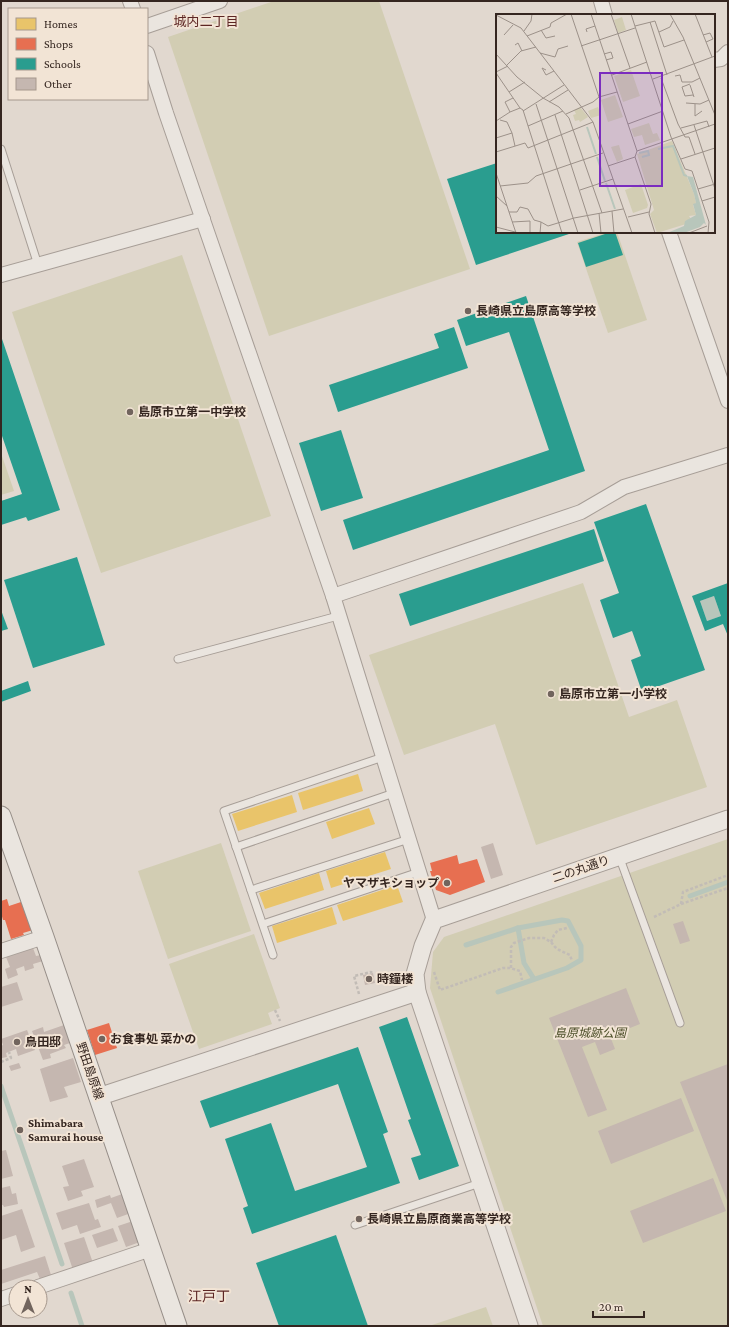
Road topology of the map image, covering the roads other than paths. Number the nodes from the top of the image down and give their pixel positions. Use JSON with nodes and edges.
{"nodes":[{"id":1,"x":220,"y":1,"type":"edge"},
{"id":2,"x":601,"y":1,"type":"edge"},
{"id":3,"x":605,"y":14,"type":"edge"},
{"id":4,"x":148,"y":26,"type":"edge"},
{"id":5,"x":148,"y":56,"type":"edge"},
{"id":6,"x":1,"y":149,"type":"edge"},
{"id":7,"x":203,"y":219,"type":"junction"},
{"id":8,"x":669,"y":233,"type":"edge"},
{"id":9,"x":38,"y":265,"type":"junction"},
{"id":10,"x":1,"y":275,"type":"edge"},
{"id":11,"x":728,"y":401,"type":"edge"},
{"id":12,"x":728,"y":455,"type":"edge"},
{"id":13,"x":333,"y":596,"type":"junction"},
{"id":14,"x":338,"y":616,"type":"junction"},
{"id":15,"x":178,"y":659,"type":"dead end"},
{"id":16,"x":383,"y":757,"type":"junction"},
{"id":17,"x":394,"y":793,"type":"junction"},
{"id":18,"x":1,"y":816,"type":"edge"},
{"id":19,"x":728,"y":819,"type":"edge"},
{"id":20,"x":409,"y":839,"type":"junction"},
{"id":21,"x":236,"y":847,"type":"junction"},
{"id":22,"x":618,"y":856,"type":"junction"},
{"id":23,"x":419,"y":872,"type":"junction"},
{"id":24,"x":251,"y":890,"type":"junction"},
{"id":25,"x":434,"y":920,"type":"junction"},
{"id":26,"x":263,"y":924,"type":"junction"},
{"id":27,"x":44,"y":937,"type":"junction"},
{"id":28,"x":1,"y":951,"type":"edge"},
{"id":29,"x":273,"y":955,"type":"dead end"},
{"id":30,"x":417,"y":992,"type":"junction"},
{"id":31,"x":680,"y":1023,"type":"dead end"},
{"id":32,"x":98,"y":1097,"type":"junction"},
{"id":33,"x":480,"y":1184,"type":"junction"},
{"id":34,"x":355,"y":1225,"type":"dead end"},
{"id":35,"x":151,"y":1249,"type":"junction"},
{"id":36,"x":48,"y":1284,"type":"edge"},
{"id":37,"x":177,"y":1326,"type":"edge"},
{"id":38,"x":529,"y":1326,"type":"edge"}],
"edges":[{"from":1,"to":4,"type":"street"},
{"from":2,"to":3,"type":"street"},
{"from":5,"to":7,"type":"street"},
{"from":6,"to":9,"type":"lane"},
{"from":7,"to":9,"type":"street"},
{"from":7,"to":13,"type":"street"},
{"from":8,"to":11,"type":"street"},
{"from":9,"to":10,"type":"street"},
{"from":12,"to":13,"type":"street"},
{"from":13,"to":14,"type":"street"},
{"from":14,"to":15,"type":"lane"},
{"from":14,"to":16,"type":"street"},
{"from":16,"to":17,"type":"street"},
{"from":16,"to":21,"type":"lane"},
{"from":17,"to":20,"type":"street"},
{"from":17,"to":21,"type":"lane"},
{"from":18,"to":27,"type":"main road","name":"野田島原線"},
{"from":19,"to":22,"type":"street","name":"二の丸通り"},
{"from":20,"to":23,"type":"street"},
{"from":20,"to":24,"type":"lane"},
{"from":21,"to":24,"type":"lane"},
{"from":22,"to":25,"type":"street","name":"二の丸通り"},
{"from":22,"to":31,"type":"lane"},
{"from":23,"to":25,"type":"street"},
{"from":23,"to":26,"type":"lane"},
{"from":24,"to":26,"type":"lane"},
{"from":25,"to":30,"type":"street"},
{"from":26,"to":29,"type":"lane"},
{"from":27,"to":28,"type":"street"},
{"from":27,"to":32,"type":"main road","name":"野田島原線"},
{"from":30,"to":32,"type":"street"},
{"from":30,"to":33,"type":"street"},
{"from":32,"to":35,"type":"main road","name":"野田島原線"},
{"from":33,"to":34,"type":"lane"},
{"from":33,"to":38,"type":"street"},
{"from":35,"to":36,"type":"street"},
{"from":35,"to":37,"type":"main road","name":"野田島原線"}]}
